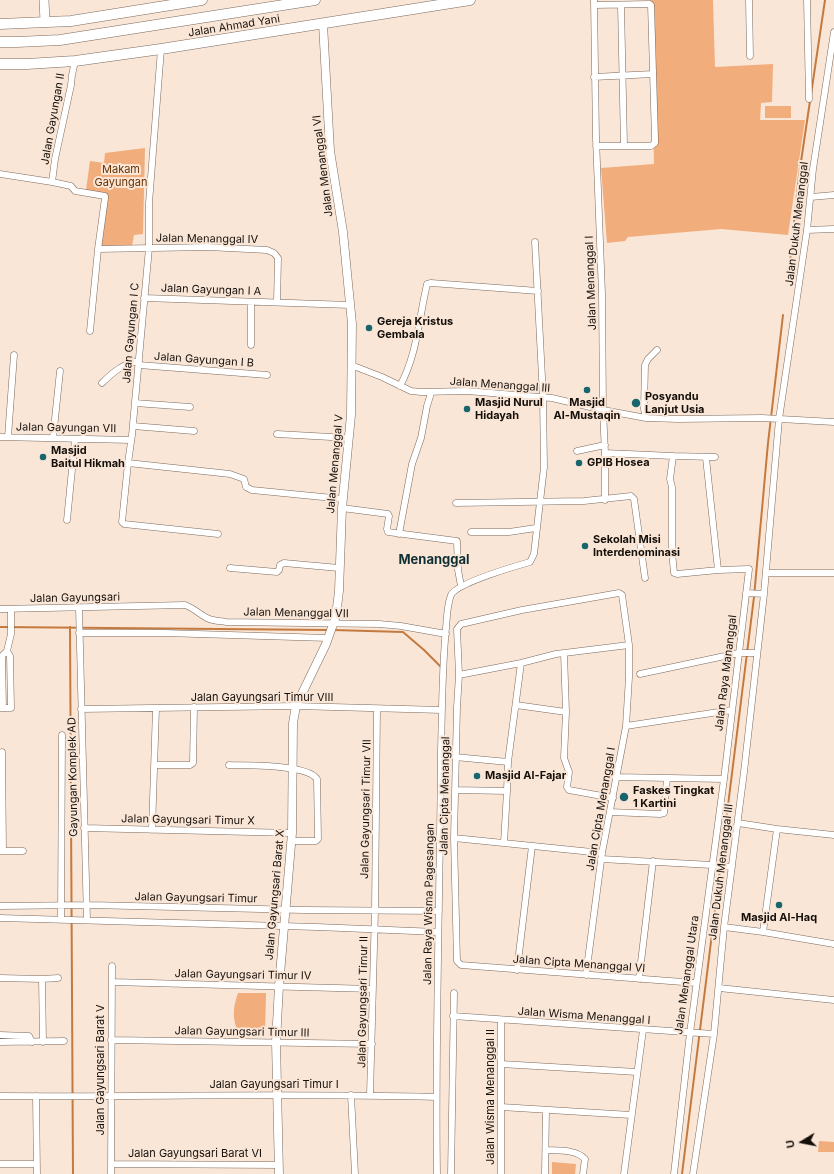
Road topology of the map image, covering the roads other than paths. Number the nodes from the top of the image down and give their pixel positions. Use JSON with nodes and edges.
{"nodes":[{"id":1,"x":44,"y":0,"type":"edge"},
{"id":2,"x":202,"y":0,"type":"edge"},
{"id":3,"x":315,"y":0,"type":"edge"},
{"id":4,"x":470,"y":0,"type":"edge"},
{"id":5,"x":749,"y":0,"type":"edge"},
{"id":6,"x":807,"y":0,"type":"edge"},
{"id":7,"x":460,"y":1,"type":"edge"},
{"id":8,"x":594,"y":3,"type":"edge"},
{"id":9,"x":622,"y":5,"type":"junction"},
{"id":10,"x":45,"y":22,"type":"junction"},
{"id":11,"x":0,"y":24,"type":"edge"},
{"id":12,"x":323,"y":24,"type":"junction"},
{"id":13,"x":834,"y":32,"type":"edge"},
{"id":14,"x":0,"y":42,"type":"edge"},
{"id":15,"x":161,"y":49,"type":"junction"},
{"id":16,"x":750,"y":56,"type":"dead end"},
{"id":17,"x":75,"y":61,"type":"junction"},
{"id":18,"x":0,"y":64,"type":"edge"},
{"id":19,"x":653,"y":74,"type":"junction"},
{"id":20,"x":623,"y":76,"type":"junction"},
{"id":21,"x":594,"y":77,"type":"junction"},
{"id":22,"x":809,"y":99,"type":"dead end"},
{"id":23,"x":596,"y":146,"type":"junction"},
{"id":24,"x":624,"y":146,"type":"junction"},
{"id":25,"x":0,"y":174,"type":"edge"},
{"id":26,"x":52,"y":182,"type":"junction"},
{"id":27,"x":834,"y":195,"type":"edge"},
{"id":28,"x":811,"y":197,"type":"junction"},
{"id":29,"x":834,"y":229,"type":"edge"},
{"id":30,"x":807,"y":230,"type":"junction"},
{"id":31,"x":535,"y":242,"type":"dead end"},
{"id":32,"x":149,"y":248,"type":"junction"},
{"id":33,"x":98,"y":249,"type":"junction"},
{"id":34,"x":538,"y":291,"type":"junction"},
{"id":35,"x":144,"y":298,"type":"junction"},
{"id":36,"x":251,"y":302,"type":"junction"},
{"id":37,"x":277,"y":302,"type":"junction"},
{"id":38,"x":350,"y":304,"type":"junction"},
{"id":39,"x":90,"y":331,"type":"dead end"},
{"id":40,"x":251,"y":345,"type":"dead end"},
{"id":41,"x":657,"y":350,"type":"dead end"},
{"id":42,"x":14,"y":355,"type":"dead end"},
{"id":43,"x":139,"y":363,"type":"junction"},
{"id":44,"x":351,"y":365,"type":"junction"},
{"id":45,"x":60,"y":371,"type":"dead end"},
{"id":46,"x":267,"y":375,"type":"dead end"},
{"id":47,"x":102,"y":383,"type":"dead end"},
{"id":48,"x":400,"y":386,"type":"junction"},
{"id":49,"x":431,"y":393,"type":"junction"},
{"id":50,"x":543,"y":397,"type":"junction"},
{"id":51,"x":135,"y":402,"type":"junction"},
{"id":52,"x":190,"y":407,"type":"dead end"},
{"id":53,"x":603,"y":410,"type":"junction"},
{"id":54,"x":646,"y":418,"type":"junction"},
{"id":55,"x":780,"y":419,"type":"junction"},
{"id":56,"x":834,"y":422,"type":"edge"},
{"id":57,"x":133,"y":426,"type":"junction"},
{"id":58,"x":194,"y":431,"type":"dead end"},
{"id":59,"x":277,"y":434,"type":"dead end"},
{"id":60,"x":0,"y":437,"type":"edge"},
{"id":61,"x":8,"y":437,"type":"junction"},
{"id":62,"x":53,"y":438,"type":"junction"},
{"id":63,"x":348,"y":438,"type":"junction"},
{"id":64,"x":75,"y":439,"type":"junction"},
{"id":65,"x":132,"y":440,"type":"junction"},
{"id":66,"x":605,"y":445,"type":"junction"},
{"id":67,"x":577,"y":451,"type":"dead end"},
{"id":68,"x":605,"y":453,"type":"junction"},
{"id":69,"x":673,"y":456,"type":"junction"},
{"id":70,"x":714,"y":457,"type":"dead end"},
{"id":71,"x":706,"y":458,"type":"junction"},
{"id":72,"x":128,"y":463,"type":"junction"},
{"id":73,"x":343,"y":499,"type":"junction"},
{"id":74,"x":605,"y":500,"type":"junction"},
{"id":75,"x":456,"y":503,"type":"dead end"},
{"id":76,"x":540,"y":503,"type":"junction"},
{"id":77,"x":342,"y":508,"type":"junction"},
{"id":78,"x":67,"y":520,"type":"dead end"},
{"id":79,"x":536,"y":528,"type":"junction"},
{"id":80,"x":471,"y":532,"type":"dead end"},
{"id":81,"x":218,"y":534,"type":"dead end"},
{"id":82,"x":399,"y":534,"type":"junction"},
{"id":83,"x":230,"y":568,"type":"dead end"},
{"id":84,"x":340,"y":568,"type":"junction"},
{"id":85,"x":718,"y":570,"type":"junction"},
{"id":86,"x":766,"y":573,"type":"junction"},
{"id":87,"x":834,"y":573,"type":"edge"},
{"id":88,"x":645,"y":578,"type":"dead end"},
{"id":89,"x":461,"y":586,"type":"junction"},
{"id":90,"x":748,"y":594,"type":"junction"},
{"id":91,"x":763,"y":594,"type":"junction"},
{"id":92,"x":150,"y":606,"type":"joint"},
{"id":93,"x":79,"y":608,"type":"junction"},
{"id":94,"x":0,"y":609,"type":"edge"},
{"id":95,"x":10,"y":609,"type":"junction"},
{"id":96,"x":458,"y":626,"type":"joint"},
{"id":97,"x":331,"y":630,"type":"junction"},
{"id":98,"x":79,"y":631,"type":"junction"},
{"id":99,"x":446,"y":634,"type":"junction"},
{"id":100,"x":629,"y":645,"type":"junction"},
{"id":101,"x":564,"y":653,"type":"junction"},
{"id":102,"x":740,"y":653,"type":"junction"},
{"id":103,"x":756,"y":653,"type":"junction"},
{"id":104,"x":521,"y":663,"type":"junction"},
{"id":105,"x":640,"y":674,"type":"dead end"},
{"id":106,"x":459,"y":675,"type":"junction"},
{"id":107,"x":516,"y":705,"type":"junction"},
{"id":108,"x":296,"y":706,"type":"junction"},
{"id":109,"x":2,"y":708,"type":"edge"},
{"id":110,"x":156,"y":708,"type":"junction"},
{"id":111,"x":194,"y":708,"type":"junction"},
{"id":112,"x":81,"y":709,"type":"junction"},
{"id":113,"x":377,"y":709,"type":"junction"},
{"id":114,"x":442,"y":710,"type":"junction"},
{"id":115,"x":732,"y":710,"type":"junction"},
{"id":116,"x":566,"y":712,"type":"junction"},
{"id":117,"x":626,"y":726,"type":"junction"},
{"id":118,"x":62,"y":735,"type":"dead end"},
{"id":119,"x":2,"y":752,"type":"dead end"},
{"id":120,"x":455,"y":757,"type":"junction"},
{"id":121,"x":508,"y":762,"type":"junction"},
{"id":122,"x":154,"y":765,"type":"junction"},
{"id":123,"x":229,"y":765,"type":"dead end"},
{"id":124,"x":292,"y":768,"type":"junction"},
{"id":125,"x":615,"y":777,"type":"junction"},
{"id":126,"x":667,"y":778,"type":"junction"},
{"id":127,"x":724,"y":780,"type":"junction"},
{"id":128,"x":1,"y":781,"type":"edge"},
{"id":129,"x":455,"y":790,"type":"junction"},
{"id":130,"x":507,"y":791,"type":"junction"},
{"id":131,"x":613,"y":798,"type":"junction"},
{"id":132,"x":610,"y":812,"type":"junction"},
{"id":133,"x":738,"y":823,"type":"junction"},
{"id":134,"x":84,"y":828,"type":"junction"},
{"id":135,"x":777,"y":829,"type":"junction"},
{"id":136,"x":152,"y":830,"type":"junction"},
{"id":137,"x":834,"y":835,"type":"edge"},
{"id":138,"x":291,"y":837,"type":"junction"},
{"id":139,"x":454,"y":838,"type":"junction"},
{"id":140,"x":504,"y":843,"type":"junction"},
{"id":141,"x":532,"y":846,"type":"junction"},
{"id":142,"x":1,"y":851,"type":"edge"},
{"id":143,"x":23,"y":851,"type":"dead end"},
{"id":144,"x":601,"y":856,"type":"junction"},
{"id":145,"x":653,"y":861,"type":"junction"},
{"id":146,"x":715,"y":865,"type":"junction"},
{"id":147,"x":729,"y":867,"type":"junction"},
{"id":148,"x":64,"y":905,"type":"junction"},
{"id":149,"x":83,"y":905,"type":"junction"},
{"id":150,"x":0,"y":906,"type":"edge"},
{"id":151,"x":286,"y":910,"type":"junction"},
{"id":152,"x":375,"y":910,"type":"junction"},
{"id":153,"x":439,"y":911,"type":"junction"},
{"id":154,"x":0,"y":918,"type":"edge"},
{"id":155,"x":64,"y":920,"type":"junction"},
{"id":156,"x":84,"y":920,"type":"junction"},
{"id":157,"x":284,"y":926,"type":"junction"},
{"id":158,"x":724,"y":927,"type":"junction"},
{"id":159,"x":375,"y":929,"type":"junction"},
{"id":160,"x":438,"y":932,"type":"junction"},
{"id":161,"x":764,"y":932,"type":"junction"},
{"id":162,"x":834,"y":944,"type":"edge"},
{"id":163,"x":461,"y":965,"type":"joint"},
{"id":164,"x":112,"y":966,"type":"dead end"},
{"id":165,"x":518,"y":970,"type":"junction"},
{"id":166,"x":586,"y":975,"type":"junction"},
{"id":167,"x":0,"y":978,"type":"edge"},
{"id":168,"x":58,"y":978,"type":"dead end"},
{"id":169,"x":42,"y":979,"type":"junction"},
{"id":170,"x":639,"y":979,"type":"junction"},
{"id":171,"x":112,"y":982,"type":"junction"},
{"id":172,"x":696,"y":983,"type":"junction"},
{"id":173,"x":279,"y":986,"type":"junction"},
{"id":174,"x":719,"y":988,"type":"junction"},
{"id":175,"x":373,"y":989,"type":"junction"},
{"id":176,"x":454,"y":993,"type":"dead end"},
{"id":177,"x":834,"y":1000,"type":"edge"},
{"id":178,"x":453,"y":1016,"type":"junction"},
{"id":179,"x":500,"y":1020,"type":"junction"},
{"id":180,"x":643,"y":1030,"type":"junction"},
{"id":181,"x":691,"y":1034,"type":"junction"},
{"id":182,"x":713,"y":1034,"type":"junction"},
{"id":183,"x":0,"y":1035,"type":"edge"},
{"id":184,"x":112,"y":1040,"type":"junction"},
{"id":185,"x":64,"y":1041,"type":"dead end"},
{"id":186,"x":0,"y":1042,"type":"edge"},
{"id":187,"x":32,"y":1042,"type":"junction"},
{"id":188,"x":43,"y":1042,"type":"junction"},
{"id":189,"x":276,"y":1042,"type":"junction"},
{"id":190,"x":372,"y":1044,"type":"junction"},
{"id":191,"x":501,"y":1064,"type":"junction"},
{"id":192,"x":637,"y":1072,"type":"junction"},
{"id":193,"x":276,"y":1094,"type":"junction"},
{"id":194,"x":351,"y":1095,"type":"junction"},
{"id":195,"x":0,"y":1096,"type":"edge"},
{"id":196,"x":36,"y":1096,"type":"junction"},
{"id":197,"x":111,"y":1096,"type":"junction"},
{"id":198,"x":370,"y":1096,"type":"junction"},
{"id":199,"x":436,"y":1097,"type":"junction"},
{"id":200,"x":501,"y":1107,"type":"junction"},
{"id":201,"x":546,"y":1110,"type":"junction"},
{"id":202,"x":631,"y":1115,"type":"junction"},
{"id":203,"x":546,"y":1150,"type":"junction"},
{"id":204,"x":0,"y":1164,"type":"edge"},
{"id":205,"x":36,"y":1164,"type":"junction"},
{"id":206,"x":111,"y":1164,"type":"junction"},
{"id":207,"x":279,"y":1164,"type":"junction"},
{"id":208,"x":37,"y":1174,"type":"edge"},
{"id":209,"x":111,"y":1174,"type":"edge"},
{"id":210,"x":279,"y":1174,"type":"edge"},
{"id":211,"x":355,"y":1174,"type":"edge"},
{"id":212,"x":437,"y":1174,"type":"edge"},
{"id":213,"x":451,"y":1174,"type":"edge"},
{"id":214,"x":501,"y":1174,"type":"edge"},
{"id":215,"x":545,"y":1174,"type":"edge"},
{"id":216,"x":583,"y":1174,"type":"edge"},
{"id":217,"x":624,"y":1174,"type":"edge"},
{"id":218,"x":674,"y":1174,"type":"edge"},
{"id":219,"x":693,"y":1174,"type":"edge"}],
"edges":[{"from":1,"to":10,"type":"main road"},
{"from":2,"to":10,"type":"highway"},
{"from":3,"to":14,"type":"highway"},
{"from":4,"to":7,"type":"highway","name":"Jalan Ahmad Yani"},
{"from":5,"to":16,"type":"street"},
{"from":6,"to":22,"type":"street"},
{"from":7,"to":12,"type":"highway","name":"Jalan Ahmad Yani"},
{"from":8,"to":9,"type":"street"},
{"from":8,"to":21,"type":"street","name":"Jalan Menanggal I"},
{"from":9,"to":19,"type":"street"},
{"from":9,"to":20,"type":"street"},
{"from":10,"to":11,"type":"highway"},
{"from":12,"to":15,"type":"highway","name":"Jalan Ahmad Yani"},
{"from":12,"to":38,"type":"street","name":"Jalan Menanggal VI"},
{"from":13,"to":28,"type":"street","name":"Jalan Dukuh Menanggal"},
{"from":15,"to":17,"type":"highway","name":"Jalan Ahmad Yani"},
{"from":15,"to":32,"type":"street","name":"Jalan Gayungan I C"},
{"from":17,"to":18,"type":"highway","name":"Jalan Ahmad Yani"},
{"from":17,"to":26,"type":"street","name":"Jalan Gayungan II"},
{"from":19,"to":20,"type":"street"},
{"from":19,"to":24,"type":"street"},
{"from":20,"to":21,"type":"street"},
{"from":20,"to":24,"type":"street"},
{"from":21,"to":23,"type":"street","name":"Jalan Menanggal I"},
{"from":23,"to":24,"type":"street"},
{"from":23,"to":53,"type":"street","name":"Jalan Menanggal I"},
{"from":25,"to":26,"type":"street"},
{"from":26,"to":33,"type":"street"},
{"from":27,"to":28,"type":"street"},
{"from":28,"to":30,"type":"street","name":"Jalan Dukuh Menanggal"},
{"from":29,"to":30,"type":"street"},
{"from":30,"to":55,"type":"street","name":"Jalan Dukuh Menanggal"},
{"from":31,"to":34,"type":"street"},
{"from":32,"to":33,"type":"street","name":"Jalan Menanggal IV"},
{"from":32,"to":35,"type":"street","name":"Jalan Gayungan I C"},
{"from":32,"to":37,"type":"street","name":"Jalan Menanggal IV"},
{"from":33,"to":39,"type":"street"},
{"from":34,"to":48,"type":"street"},
{"from":34,"to":50,"type":"street"},
{"from":35,"to":36,"type":"street","name":"Jalan Gayungan I A"},
{"from":35,"to":43,"type":"street","name":"Jalan Gayungan I C"},
{"from":36,"to":37,"type":"street","name":"Jalan Gayungan I A"},
{"from":36,"to":40,"type":"street"},
{"from":37,"to":38,"type":"street"},
{"from":38,"to":44,"type":"street","name":"Jalan Menanggal V"},
{"from":41,"to":54,"type":"street"},
{"from":42,"to":61,"type":"street"},
{"from":43,"to":46,"type":"street","name":"Jalan Gayungan I B"},
{"from":43,"to":47,"type":"street"},
{"from":43,"to":51,"type":"street","name":"Jalan Gayungan I C"},
{"from":44,"to":48,"type":"street","name":"Jalan Menanggal III"},
{"from":44,"to":63,"type":"street","name":"Jalan Menanggal V"},
{"from":45,"to":62,"type":"street"},
{"from":48,"to":49,"type":"street","name":"Jalan Menanggal III"},
{"from":49,"to":50,"type":"street","name":"Jalan Menanggal III"},
{"from":49,"to":82,"type":"street"},
{"from":50,"to":53,"type":"street","name":"Jalan Menanggal III"},
{"from":50,"to":76,"type":"street"},
{"from":51,"to":52,"type":"street"},
{"from":51,"to":57,"type":"street","name":"Jalan Gayungan I C"},
{"from":53,"to":54,"type":"street","name":"Jalan Menanggal III"},
{"from":53,"to":66,"type":"street","name":"Jalan Menanggal I"},
{"from":54,"to":55,"type":"street","name":"Jalan Menanggal III"},
{"from":55,"to":56,"type":"street"},
{"from":55,"to":86,"type":"street","name":"Jalan Dukuh Menanggal"},
{"from":57,"to":58,"type":"street"},
{"from":57,"to":65,"type":"street","name":"Jalan Gayungan I C"},
{"from":59,"to":63,"type":"street"},
{"from":60,"to":61,"type":"street","name":"Jalan Gayungan VII"},
{"from":61,"to":62,"type":"street","name":"Jalan Gayungan VII"},
{"from":62,"to":64,"type":"street","name":"Jalan Gayungan VII"},
{"from":63,"to":73,"type":"street","name":"Jalan Menanggal V"},
{"from":64,"to":65,"type":"street","name":"Jalan Gayungan VII"},
{"from":64,"to":78,"type":"street"},
{"from":65,"to":72,"type":"street","name":"Jalan Gayungan I C"},
{"from":66,"to":67,"type":"street"},
{"from":66,"to":68,"type":"street","name":"Jalan Menanggal I"},
{"from":68,"to":69,"type":"street"},
{"from":68,"to":74,"type":"street","name":"Jalan Menanggal I"},
{"from":69,"to":71,"type":"street"},
{"from":69,"to":85,"type":"street"},
{"from":70,"to":71,"type":"street"},
{"from":71,"to":85,"type":"street"},
{"from":72,"to":73,"type":"street"},
{"from":72,"to":81,"type":"street","name":"Jalan Gayungan I C"},
{"from":73,"to":77,"type":"street","name":"Jalan Menanggal V"},
{"from":74,"to":76,"type":"street"},
{"from":74,"to":88,"type":"street"},
{"from":75,"to":76,"type":"street"},
{"from":76,"to":79,"type":"street"},
{"from":77,"to":82,"type":"street"},
{"from":77,"to":84,"type":"street","name":"Jalan Menanggal V"},
{"from":79,"to":80,"type":"street"},
{"from":79,"to":89,"type":"street"},
{"from":82,"to":89,"type":"street"},
{"from":83,"to":84,"type":"street"},
{"from":84,"to":97,"type":"street","name":"Jalan Menanggal V"},
{"from":85,"to":90,"type":"street","name":"Jalan Raya Mananggal"},
{"from":86,"to":87,"type":"street"},
{"from":86,"to":91,"type":"street","name":"Jalan Dukuh Menanggal III"},
{"from":89,"to":99,"type":"street","name":"Jalan Raya Wisma Pagesangan"},
{"from":90,"to":91,"type":"street"},
{"from":90,"to":102,"type":"street","name":"Jalan Raya Mananggal"},
{"from":91,"to":103,"type":"street","name":"Jalan Dukuh Menanggal III"},
{"from":92,"to":93,"type":"street","name":"Jalan Gayungsari"},
{"from":92,"to":97,"type":"street","name":"Jalan Menanggal VII"},
{"from":93,"to":95,"type":"street","name":"Jalan Gayungsari"},
{"from":93,"to":98,"type":"street","name":"Gayungan Komplek AD"},
{"from":94,"to":95,"type":"street","name":"Jalan Gayungsari"},
{"from":95,"to":109,"type":"street"},
{"from":96,"to":100,"type":"street","name":"Jalan Cipta Menanggal I"},
{"from":96,"to":106,"type":"street","name":"Jalan Cipta Menanggal"},
{"from":97,"to":98,"type":"street"},
{"from":97,"to":99,"type":"street","name":"Jalan Menanggal VII"},
{"from":97,"to":108,"type":"street","name":"Jalan Gayungsari Barat X"},
{"from":98,"to":112,"type":"street","name":"Gayungan Komplek AD"},
{"from":99,"to":114,"type":"street","name":"Jalan Raya Wisma Pagesangan"},
{"from":100,"to":101,"type":"street"},
{"from":100,"to":117,"type":"street","name":"Jalan Cipta Menanggal I"},
{"from":101,"to":104,"type":"street"},
{"from":101,"to":116,"type":"street"},
{"from":102,"to":103,"type":"street"},
{"from":102,"to":105,"type":"street"},
{"from":102,"to":115,"type":"street","name":"Jalan Raya Mananggal"},
{"from":103,"to":133,"type":"street","name":"Jalan Dukuh Menanggal III"},
{"from":104,"to":106,"type":"street"},
{"from":104,"to":107,"type":"street"},
{"from":106,"to":120,"type":"street","name":"Jalan Cipta Menanggal"},
{"from":107,"to":116,"type":"street"},
{"from":107,"to":121,"type":"street"},
{"from":108,"to":111,"type":"street","name":"Jalan Gayungsari Timur VIII"},
{"from":108,"to":113,"type":"street","name":"Jalan Gayungsari Timur VIII"},
{"from":108,"to":124,"type":"street","name":"Jalan Gayungsari Barat X"},
{"from":110,"to":111,"type":"street","name":"Jalan Gayungsari Timur VIII"},
{"from":110,"to":112,"type":"street","name":"Jalan Gayungsari Timur VIII"},
{"from":110,"to":122,"type":"street"},
{"from":111,"to":122,"type":"street"},
{"from":112,"to":134,"type":"street","name":"Gayungan Komplek AD"},
{"from":113,"to":114,"type":"street","name":"Jalan Gayungsari Timur VIII"},
{"from":113,"to":152,"type":"street","name":"Jalan Gayungsari Timur VII"},
{"from":114,"to":153,"type":"street","name":"Jalan Raya Wisma Pagesangan"},
{"from":115,"to":117,"type":"street"},
{"from":115,"to":127,"type":"street","name":"Jalan Raya Mananggal"},
{"from":116,"to":131,"type":"street"},
{"from":117,"to":125,"type":"street","name":"Jalan Cipta Menanggal I"},
{"from":118,"to":148,"type":"street"},
{"from":119,"to":128,"type":"street"},
{"from":120,"to":121,"type":"street"},
{"from":120,"to":129,"type":"street","name":"Jalan Cipta Menanggal"},
{"from":121,"to":130,"type":"street"},
{"from":122,"to":136,"type":"street"},
{"from":123,"to":124,"type":"street"},
{"from":124,"to":138,"type":"street","name":"Jalan Gayungsari Barat X"},
{"from":124,"to":138,"type":"street","name":"Jalan Gayungsari Timur X"},
{"from":125,"to":126,"type":"street"},
{"from":125,"to":131,"type":"street","name":"Jalan Cipta Menanggal I"},
{"from":126,"to":127,"type":"street"},
{"from":126,"to":132,"type":"street"},
{"from":127,"to":146,"type":"street","name":"Jalan Menanggal Utara"},
{"from":128,"to":142,"type":"street"},
{"from":129,"to":130,"type":"street"},
{"from":129,"to":139,"type":"street","name":"Jalan Cipta Menanggal"},
{"from":130,"to":140,"type":"street"},
{"from":131,"to":132,"type":"street","name":"Jalan Cipta Menanggal I"},
{"from":132,"to":144,"type":"street","name":"Jalan Cipta Menanggal I"},
{"from":133,"to":135,"type":"street"},
{"from":133,"to":147,"type":"street","name":"Jalan Dukuh Menanggal III"},
{"from":134,"to":136,"type":"street","name":"Jalan Gayungsari Timur X"},
{"from":134,"to":149,"type":"street","name":"Gayungan Komplek AD"},
{"from":135,"to":137,"type":"street"},
{"from":135,"to":161,"type":"street"},
{"from":136,"to":138,"type":"street","name":"Jalan Gayungsari Timur X"},
{"from":138,"to":151,"type":"street","name":"Jalan Gayungsari Barat X"},
{"from":139,"to":140,"type":"street"},
{"from":139,"to":163,"type":"street","name":"Jalan Cipta Menanggal"},
{"from":140,"to":141,"type":"street"},
{"from":141,"to":144,"type":"street"},
{"from":141,"to":165,"type":"street"},
{"from":142,"to":143,"type":"street"},
{"from":144,"to":145,"type":"street"},
{"from":144,"to":166,"type":"street","name":"Jalan Cipta Menanggal I"},
{"from":145,"to":146,"type":"street"},
{"from":145,"to":170,"type":"street"},
{"from":146,"to":147,"type":"street"},
{"from":146,"to":172,"type":"street","name":"Jalan Menanggal Utara"},
{"from":147,"to":158,"type":"street","name":"Jalan Dukuh Menanggal III"},
{"from":148,"to":149,"type":"street","name":"Jalan Gayungsari Timur"},
{"from":148,"to":150,"type":"street","name":"Jalan Gayungsari Timur"},
{"from":148,"to":155,"type":"street"},
{"from":149,"to":151,"type":"street","name":"Jalan Gayungsari Timur"},
{"from":149,"to":156,"type":"street","name":"Gayungan Komplek AD"},
{"from":151,"to":152,"type":"street","name":"Jalan Gayungsari Timur"},
{"from":151,"to":157,"type":"street","name":"Jalan Gayungsari Barat X"},
{"from":152,"to":153,"type":"street","name":"Jalan Gayungsari Timur"},
{"from":152,"to":159,"type":"street","name":"Jalan Gayungsari Timur II"},
{"from":153,"to":160,"type":"street","name":"Jalan Raya Wisma Pagesangan"},
{"from":154,"to":155,"type":"street"},
{"from":155,"to":156,"type":"street"},
{"from":156,"to":157,"type":"street"},
{"from":157,"to":159,"type":"street"},
{"from":157,"to":173,"type":"street","name":"Jalan Gayungsari Barat X"},
{"from":158,"to":161,"type":"street"},
{"from":158,"to":174,"type":"street","name":"Jalan Dukuh Menanggal III"},
{"from":159,"to":160,"type":"street"},
{"from":159,"to":175,"type":"street","name":"Jalan Gayungsari Timur II"},
{"from":160,"to":199,"type":"street","name":"Jalan Raya Wisma Pagesangan"},
{"from":161,"to":162,"type":"street"},
{"from":163,"to":165,"type":"street","name":"Jalan Cipta Menanggal VI"},
{"from":164,"to":171,"type":"street","name":"Jalan Gayungsari Barat V"},
{"from":165,"to":166,"type":"street","name":"Jalan Cipta Menanggal VI"},
{"from":166,"to":170,"type":"street","name":"Jalan Cipta Menanggal VI"},
{"from":167,"to":169,"type":"street"},
{"from":168,"to":169,"type":"street"},
{"from":169,"to":188,"type":"street"},
{"from":170,"to":172,"type":"street","name":"Jalan Cipta Menanggal VI"},
{"from":171,"to":173,"type":"street","name":"Jalan Gayungsari Timur IV"},
{"from":171,"to":184,"type":"street","name":"Jalan Gayungsari Barat V"},
{"from":172,"to":181,"type":"street","name":"Jalan Menanggal Utara"},
{"from":173,"to":175,"type":"street","name":"Jalan Gayungsari Timur IV"},
{"from":173,"to":189,"type":"street","name":"Jalan Gayungsari Barat X"},
{"from":174,"to":177,"type":"street"},
{"from":174,"to":182,"type":"street","name":"Jalan Dukuh Menanggal III"},
{"from":175,"to":190,"type":"street","name":"Jalan Gayungsari Timur II"},
{"from":176,"to":178,"type":"street"},
{"from":178,"to":179,"type":"street","name":"Jalan Wisma Menanggal I"},
{"from":178,"to":213,"type":"street"},
{"from":179,"to":180,"type":"street","name":"Jalan Wisma Menanggal I"},
{"from":179,"to":191,"type":"street","name":"Jalan Wisma Menanggal II"},
{"from":180,"to":181,"type":"street","name":"Jalan Wisma Menanggal I"},
{"from":180,"to":192,"type":"street"},
{"from":181,"to":182,"type":"street","name":"Jalan Wisma Menanggal I"},
{"from":181,"to":218,"type":"street","name":"Jalan Menanggal Utara"},
{"from":182,"to":219,"type":"street","name":"Jalan Dukuh Menanggal III"},
{"from":183,"to":187,"type":"street"},
{"from":184,"to":189,"type":"street","name":"Jalan Gayungsari Timur III"},
{"from":184,"to":197,"type":"street","name":"Jalan Gayungsari Barat V"},
{"from":185,"to":188,"type":"street"},
{"from":186,"to":187,"type":"street"},
{"from":187,"to":188,"type":"street"},
{"from":189,"to":190,"type":"street","name":"Jalan Gayungsari Timur III"},
{"from":189,"to":193,"type":"street","name":"Jalan Gayungsari Barat X"},
{"from":190,"to":198,"type":"street","name":"Jalan Gayungsari Timur II"},
{"from":191,"to":192,"type":"street"},
{"from":191,"to":200,"type":"street","name":"Jalan Wisma Menanggal II"},
{"from":192,"to":202,"type":"street"},
{"from":193,"to":194,"type":"street","name":"Jalan Gayungsari Timur I"},
{"from":193,"to":197,"type":"street","name":"Jalan Gayungsari Timur I"},
{"from":193,"to":207,"type":"street","name":"Jalan Gayungsari Barat X"},
{"from":194,"to":198,"type":"street","name":"Jalan Gayungsari Timur I"},
{"from":194,"to":211,"type":"street"},
{"from":195,"to":196,"type":"street","name":"Jalan Gayungsari Timur I"},
{"from":196,"to":197,"type":"street","name":"Jalan Gayungsari Timur I"},
{"from":196,"to":205,"type":"street"},
{"from":197,"to":206,"type":"street","name":"Jalan Gayungsari Barat V"},
{"from":198,"to":199,"type":"street","name":"Jalan Gayungsari Timur I"},
{"from":199,"to":212,"type":"street","name":"Jalan Raya Wisma Pagesangan"},
{"from":200,"to":201,"type":"street"},
{"from":200,"to":214,"type":"street","name":"Jalan Wisma Menanggal II"},
{"from":201,"to":202,"type":"street"},
{"from":201,"to":203,"type":"street"},
{"from":202,"to":217,"type":"street"},
{"from":203,"to":215,"type":"street"},
{"from":203,"to":216,"type":"street"},
{"from":204,"to":205,"type":"street"},
{"from":205,"to":208,"type":"street"},
{"from":206,"to":207,"type":"street","name":"Jalan Gayungsari Barat VI"},
{"from":206,"to":209,"type":"street","name":"Jalan Gayungsari Barat V"},
{"from":207,"to":210,"type":"street","name":"Jalan Gayungsari Barat X"}]}
